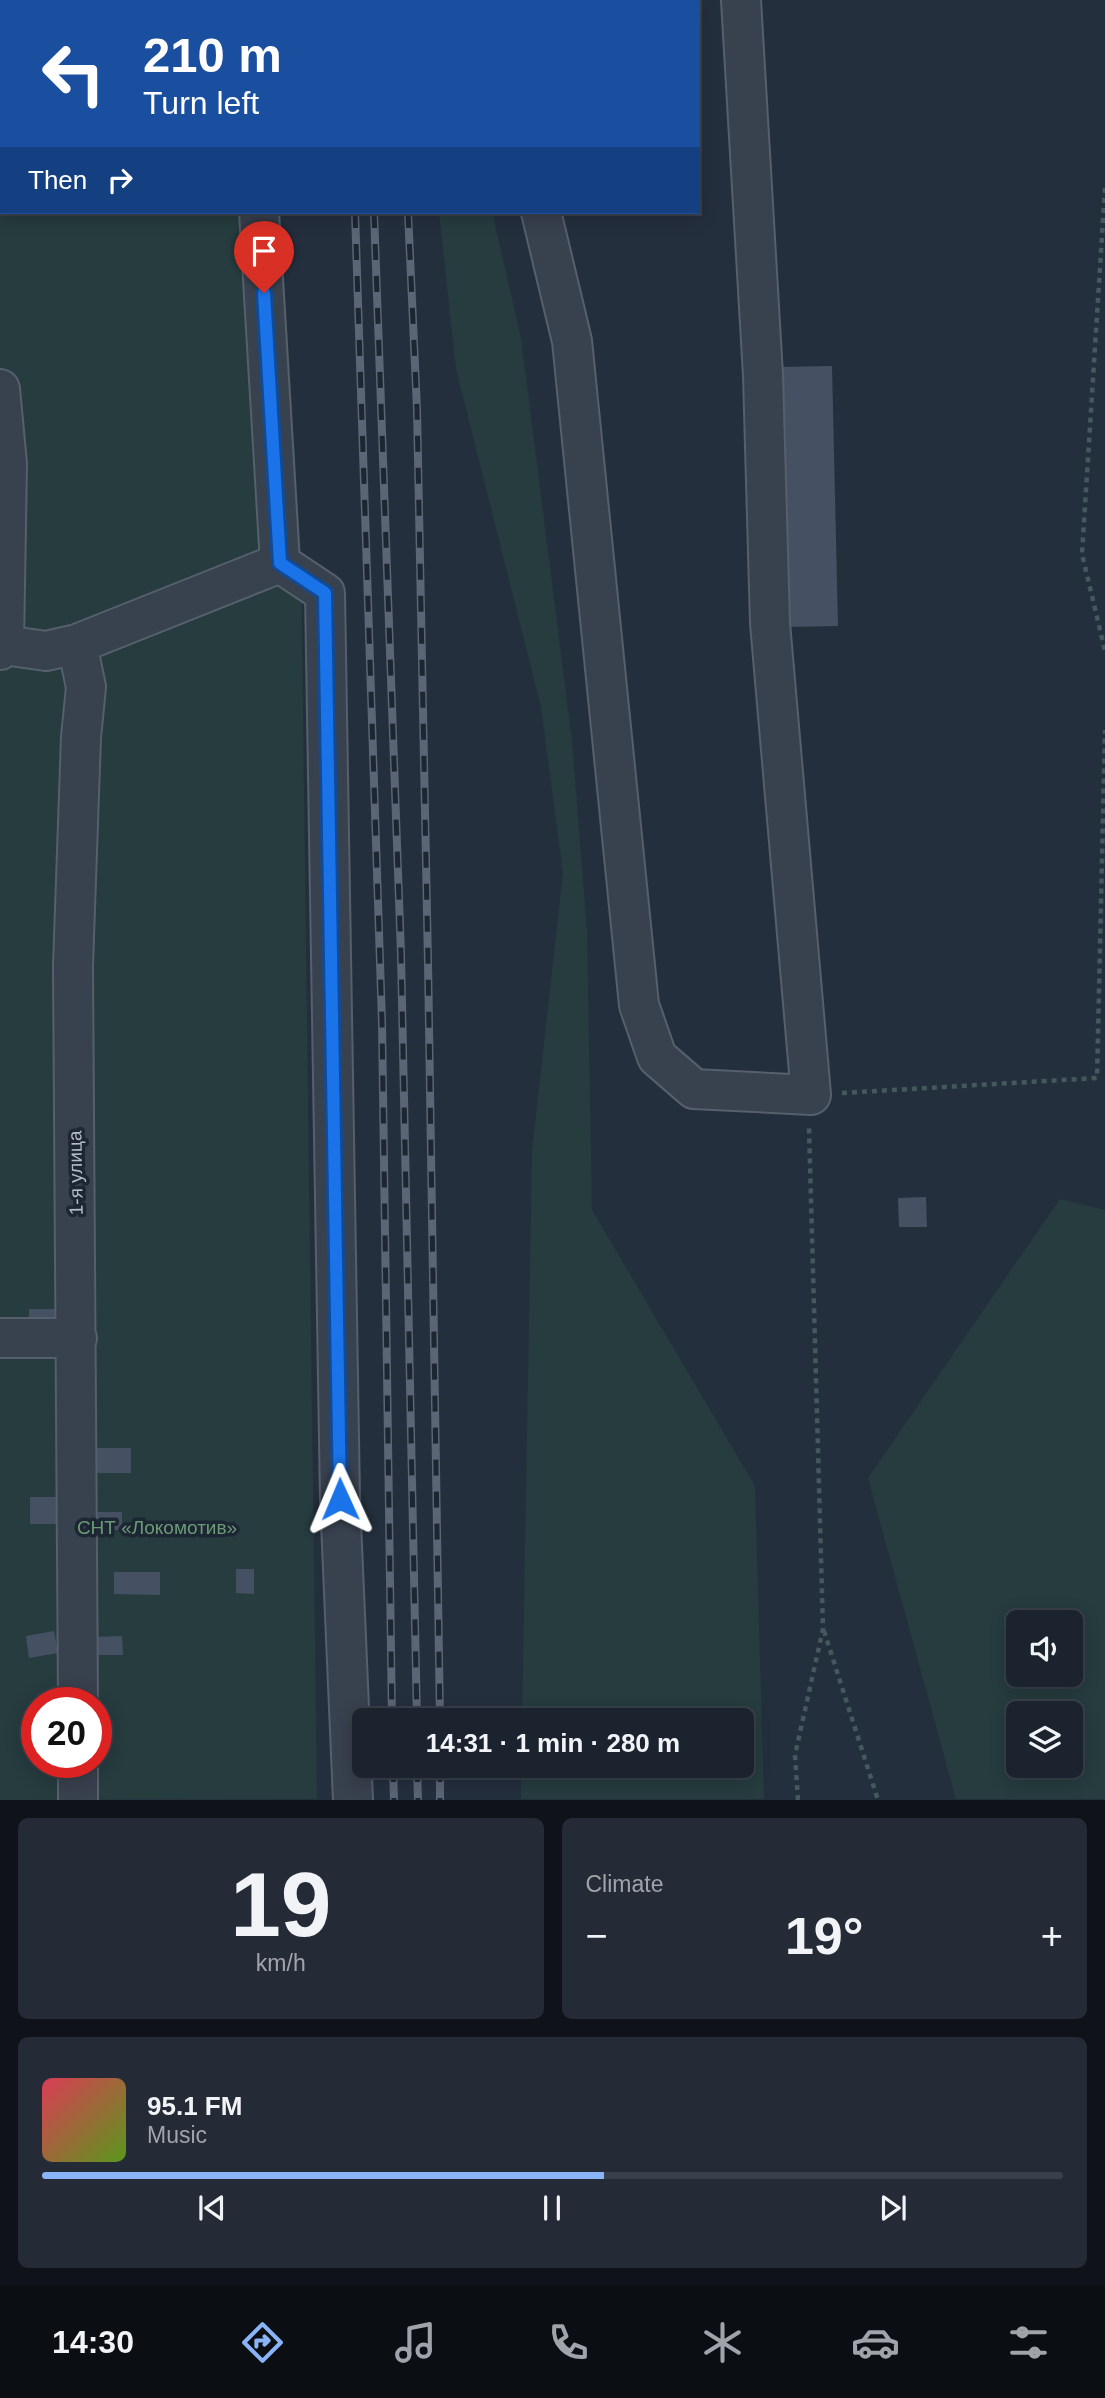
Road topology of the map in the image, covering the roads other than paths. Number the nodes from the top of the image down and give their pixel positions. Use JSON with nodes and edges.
{"nodes":[{"id":1,"x":741,"y":0,"type":"edge"},
{"id":2,"x":259,"y":214,"type":"edge"},
{"id":3,"x":541,"y":214,"type":"edge"},
{"id":4,"x":0,"y":389,"type":"edge"},
{"id":5,"x":280,"y":563,"type":"junction"},
{"id":6,"x":77,"y":644,"type":"junction"},
{"id":7,"x":2,"y":648,"type":"edge"},
{"id":8,"x":0,"y":1338,"type":"edge"},
{"id":9,"x":77,"y":1338,"type":"junction"},
{"id":10,"x":78,"y":1687,"type":"edge"},
{"id":11,"x":78,"y":1778,"type":"edge"},
{"id":12,"x":78,"y":1800,"type":"edge"},
{"id":13,"x":353,"y":1800,"type":"edge"}],
"edges":[{"from":1,"to":3,"type":"street"},
{"from":2,"to":5,"type":"street"},
{"from":4,"to":7,"type":"street"},
{"from":5,"to":6,"type":"street"},
{"from":5,"to":13,"type":"street"},
{"from":6,"to":7,"type":"street"},
{"from":6,"to":9,"type":"street","name":"1-я улица"},
{"from":8,"to":9,"type":"street"},
{"from":9,"to":10,"type":"street","name":"1-я улица"},
{"from":11,"to":12,"type":"street"}]}
